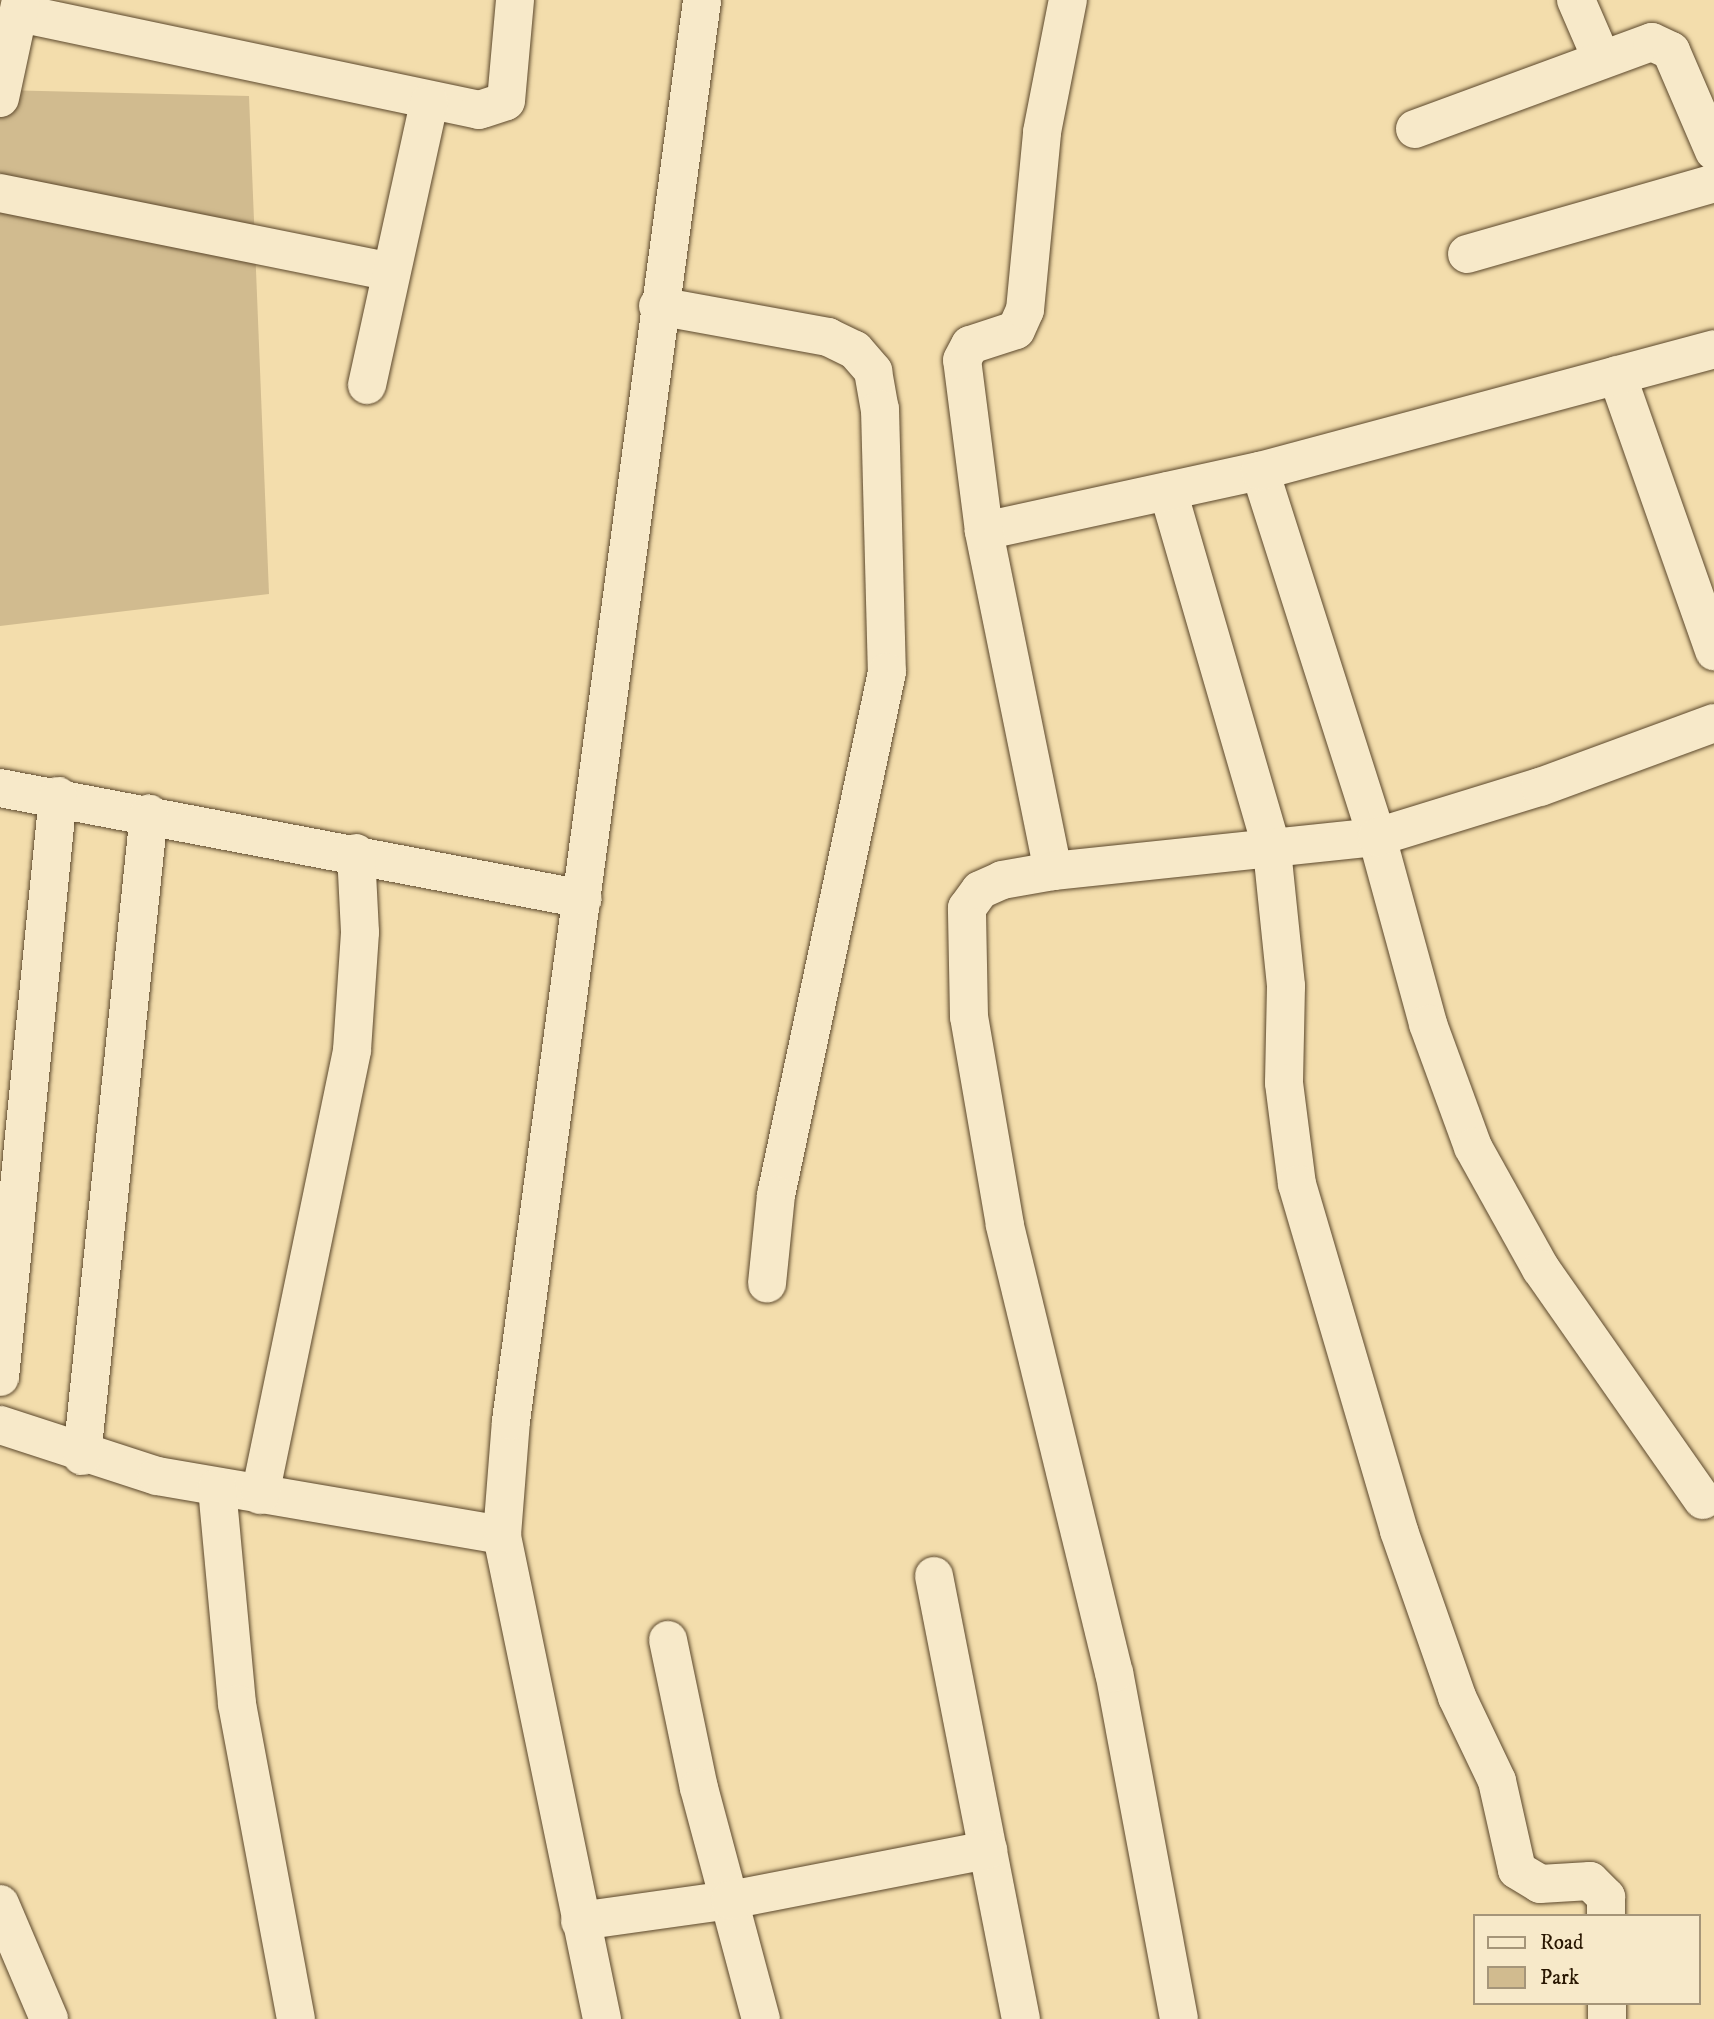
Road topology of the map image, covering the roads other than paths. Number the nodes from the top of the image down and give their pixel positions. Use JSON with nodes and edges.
{"nodes":[{"id":1,"x":515,"y":0,"type":"edge"},
{"id":2,"x":702,"y":0,"type":"edge"},
{"id":3,"x":1068,"y":0,"type":"edge"},
{"id":4,"x":1576,"y":0,"type":"edge"},
{"id":5,"x":20,"y":6,"type":"edge"},
{"id":6,"x":1602,"y":60,"type":"junction"},
{"id":7,"x":0,"y":98,"type":"edge"},
{"id":8,"x":429,"y":103,"type":"junction"},
{"id":9,"x":1415,"y":129,"type":"dead end"},
{"id":10,"x":1714,"y":151,"type":"edge"},
{"id":11,"x":1714,"y":183,"type":"edge"},
{"id":12,"x":0,"y":193,"type":"edge"},
{"id":13,"x":1467,"y":254,"type":"dead end"},
{"id":14,"x":391,"y":272,"type":"junction"},
{"id":15,"x":658,"y":306,"type":"junction"},
{"id":16,"x":1714,"y":349,"type":"edge"},
{"id":17,"x":1617,"y":375,"type":"junction"},
{"id":18,"x":367,"y":385,"type":"dead end"},
{"id":19,"x":1260,"y":471,"type":"junction"},
{"id":20,"x":1168,"y":491,"type":"junction"},
{"id":21,"x":984,"y":531,"type":"junction"},
{"id":22,"x":1714,"y":651,"type":"edge"},
{"id":23,"x":1714,"y":723,"type":"edge"},
{"id":24,"x":0,"y":788,"type":"edge"},
{"id":25,"x":58,"y":796,"type":"junction"},
{"id":26,"x":149,"y":813,"type":"junction"},
{"id":27,"x":1377,"y":837,"type":"junction"},
{"id":28,"x":1272,"y":850,"type":"junction"},
{"id":29,"x":356,"y":853,"type":"junction"},
{"id":30,"x":1053,"y":871,"type":"junction"},
{"id":31,"x":583,"y":899,"type":"junction"},
{"id":32,"x":767,"y":1284,"type":"dead end"},
{"id":33,"x":0,"y":1377,"type":"edge"},
{"id":34,"x":0,"y":1425,"type":"edge"},
{"id":35,"x":82,"y":1457,"type":"junction"},
{"id":36,"x":217,"y":1488,"type":"junction"},
{"id":37,"x":260,"y":1495,"type":"junction"},
{"id":38,"x":1703,"y":1500,"type":"dead end"},
{"id":39,"x":502,"y":1535,"type":"junction"},
{"id":40,"x":934,"y":1576,"type":"dead end"},
{"id":41,"x":668,"y":1640,"type":"dead end"},
{"id":42,"x":988,"y":1850,"type":"junction"},
{"id":43,"x":730,"y":1900,"type":"junction"},
{"id":44,"x":0,"y":1904,"type":"edge"},
{"id":45,"x":1606,"y":1914,"type":"edge"},
{"id":46,"x":580,"y":1921,"type":"junction"},
{"id":47,"x":49,"y":2019,"type":"edge"},
{"id":48,"x":296,"y":2019,"type":"edge"},
{"id":49,"x":602,"y":2019,"type":"edge"},
{"id":50,"x":761,"y":2019,"type":"edge"},
{"id":51,"x":1021,"y":2019,"type":"edge"},
{"id":52,"x":1179,"y":2019,"type":"edge"}],
"edges":[{"from":1,"to":8,"type":"street"},
{"from":2,"to":15,"type":"street"},
{"from":3,"to":21,"type":"street"},
{"from":4,"to":6,"type":"street"},
{"from":5,"to":7,"type":"street"},
{"from":5,"to":8,"type":"street"},
{"from":6,"to":9,"type":"street"},
{"from":6,"to":10,"type":"street"},
{"from":8,"to":14,"type":"street"},
{"from":11,"to":13,"type":"street"},
{"from":12,"to":14,"type":"street"},
{"from":14,"to":18,"type":"street"},
{"from":15,"to":31,"type":"street"},
{"from":15,"to":32,"type":"street"},
{"from":16,"to":17,"type":"street"},
{"from":17,"to":19,"type":"street"},
{"from":17,"to":22,"type":"street"},
{"from":19,"to":20,"type":"street"},
{"from":19,"to":27,"type":"street"},
{"from":20,"to":21,"type":"street"},
{"from":20,"to":28,"type":"street"},
{"from":21,"to":30,"type":"street"},
{"from":23,"to":27,"type":"street"},
{"from":24,"to":25,"type":"street"},
{"from":25,"to":26,"type":"street"},
{"from":25,"to":33,"type":"street"},
{"from":26,"to":29,"type":"street"},
{"from":26,"to":35,"type":"street"},
{"from":27,"to":28,"type":"street"},
{"from":27,"to":38,"type":"street"},
{"from":28,"to":30,"type":"street"},
{"from":28,"to":45,"type":"street"},
{"from":29,"to":31,"type":"street"},
{"from":29,"to":37,"type":"street"},
{"from":30,"to":52,"type":"street"},
{"from":31,"to":39,"type":"street"},
{"from":34,"to":35,"type":"street"},
{"from":35,"to":36,"type":"street"},
{"from":36,"to":37,"type":"street"},
{"from":36,"to":48,"type":"street"},
{"from":37,"to":39,"type":"street"},
{"from":39,"to":46,"type":"street"},
{"from":40,"to":42,"type":"street"},
{"from":41,"to":43,"type":"street"},
{"from":42,"to":43,"type":"street"},
{"from":42,"to":51,"type":"street"},
{"from":43,"to":46,"type":"street"},
{"from":43,"to":50,"type":"street"},
{"from":44,"to":47,"type":"street"},
{"from":46,"to":49,"type":"street"}]}
